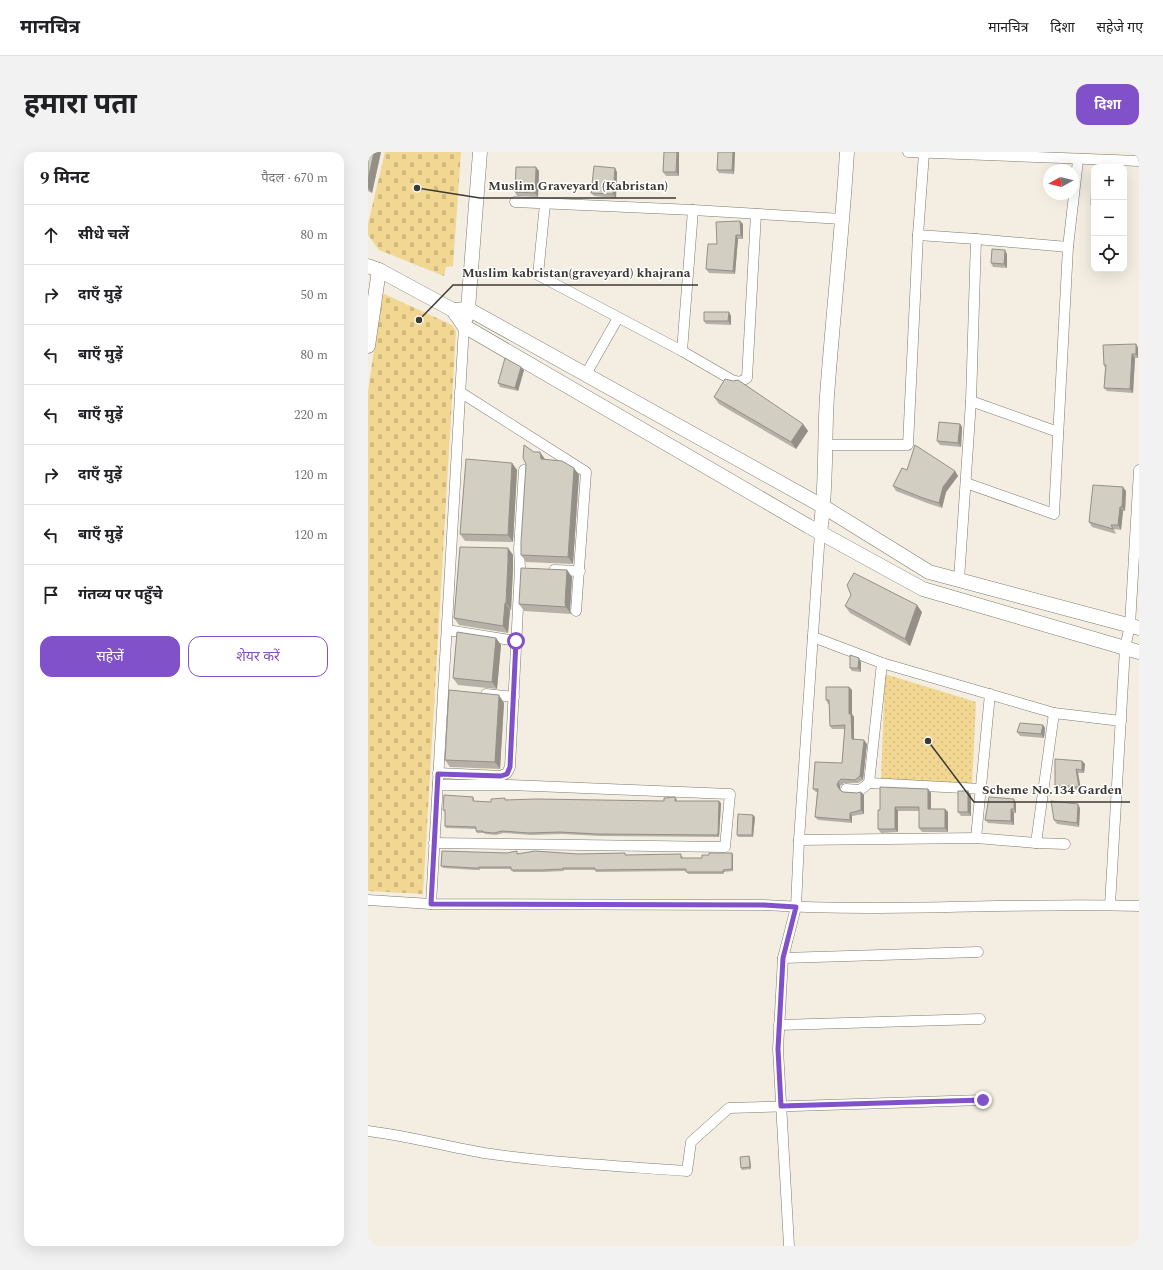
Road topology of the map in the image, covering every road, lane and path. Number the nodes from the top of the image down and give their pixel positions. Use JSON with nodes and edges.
{"nodes":[{"id":1,"x":480,"y":152,"type":"edge"},
{"id":2,"x":847,"y":152,"type":"edge"},
{"id":3,"x":917,"y":152,"type":"edge"},
{"id":4,"x":1078,"y":160,"type":"junction"},
{"id":5,"x":1139,"y":161,"type":"edge"},
{"id":6,"x":515,"y":202,"type":"dead end"},
{"id":7,"x":545,"y":204,"type":"junction"},
{"id":8,"x":693,"y":210,"type":"junction"},
{"id":9,"x":756,"y":214,"type":"junction"},
{"id":10,"x":842,"y":219,"type":"junction"},
{"id":11,"x":918,"y":234,"type":"junction"},
{"id":12,"x":976,"y":239,"type":"junction"},
{"id":13,"x":1068,"y":247,"type":"junction"},
{"id":14,"x":374,"y":268,"type":"edge"},
{"id":15,"x":468,"y":309,"type":"junction"},
{"id":16,"x":453,"y":310,"type":"junction"},
{"id":17,"x":618,"y":318,"type":"junction"},
{"id":18,"x":464,"y":326,"type":"junction"},
{"id":19,"x":368,"y":346,"type":"edge"},
{"id":20,"x":682,"y":351,"type":"junction"},
{"id":21,"x":586,"y":374,"type":"junction"},
{"id":22,"x":460,"y":392,"type":"junction"},
{"id":23,"x":971,"y":401,"type":"junction"},
{"id":24,"x":1058,"y":432,"type":"junction"},
{"id":25,"x":825,"y":445,"type":"junction"},
{"id":26,"x":524,"y":470,"type":"edge"},
{"id":27,"x":1139,"y":470,"type":"edge"},
{"id":28,"x":966,"y":483,"type":"junction"},
{"id":29,"x":824,"y":507,"type":"junction"},
{"id":30,"x":820,"y":532,"type":"junction"},
{"id":31,"x":542,"y":569,"type":"edge"},
{"id":32,"x":580,"y":571,"type":"junction"},
{"id":33,"x":959,"y":580,"type":"junction"},
{"id":34,"x":576,"y":611,"type":"dead end"},
{"id":35,"x":1134,"y":627,"type":"edge"},
{"id":36,"x":447,"y":630,"type":"junction"},
{"id":37,"x":813,"y":637,"type":"junction"},
{"id":38,"x":516,"y":641,"type":"junction"},
{"id":39,"x":1125,"y":648,"type":"junction"},
{"id":40,"x":1139,"y":652,"type":"edge"},
{"id":41,"x":882,"y":663,"type":"junction"},
{"id":42,"x":474,"y":693,"type":"edge"},
{"id":43,"x":990,"y":694,"type":"junction"},
{"id":44,"x":514,"y":697,"type":"junction"},
{"id":45,"x":1054,"y":713,"type":"junction"},
{"id":46,"x":1121,"y":721,"type":"junction"},
{"id":47,"x":438,"y":774,"type":"junction"},
{"id":48,"x":869,"y":782,"type":"junction"},
{"id":49,"x":438,"y":785,"type":"junction"},
{"id":50,"x":846,"y":789,"type":"dead end"},
{"id":51,"x":981,"y":789,"type":"junction"},
{"id":52,"x":976,"y":838,"type":"junction"},
{"id":53,"x":799,"y":840,"type":"junction"},
{"id":54,"x":1036,"y":843,"type":"junction"},
{"id":55,"x":434,"y":844,"type":"junction"},
{"id":56,"x":1065,"y":844,"type":"dead end"},
{"id":57,"x":368,"y":900,"type":"edge"},
{"id":58,"x":431,"y":904,"type":"junction"},
{"id":59,"x":1110,"y":906,"type":"junction"},
{"id":60,"x":1139,"y":906,"type":"edge"},
{"id":61,"x":796,"y":907,"type":"junction"},
{"id":62,"x":978,"y":952,"type":"dead end"},
{"id":63,"x":783,"y":958,"type":"junction"},
{"id":64,"x":980,"y":1020,"type":"dead end"},
{"id":65,"x":779,"y":1025,"type":"junction"},
{"id":66,"x":983,"y":1100,"type":"dead end"},
{"id":67,"x":781,"y":1106,"type":"junction"},
{"id":68,"x":368,"y":1131,"type":"edge"},
{"id":69,"x":789,"y":1246,"type":"edge"}],
"edges":[{"from":1,"to":15,"type":"street"},
{"from":2,"to":10,"type":"street"},
{"from":3,"to":4,"type":"street"},
{"from":3,"to":11,"type":"street"},
{"from":4,"to":5,"type":"street"},
{"from":4,"to":13,"type":"street"},
{"from":6,"to":7,"type":"street"},
{"from":7,"to":8,"type":"street"},
{"from":7,"to":17,"type":"street"},
{"from":8,"to":9,"type":"street"},
{"from":8,"to":20,"type":"street"},
{"from":9,"to":10,"type":"street"},
{"from":9,"to":20,"type":"street"},
{"from":10,"to":25,"type":"street"},
{"from":11,"to":12,"type":"street"},
{"from":11,"to":25,"type":"street"},
{"from":12,"to":13,"type":"street"},
{"from":12,"to":23,"type":"street"},
{"from":13,"to":24,"type":"street"},
{"from":14,"to":16,"type":"street"},
{"from":14,"to":19,"type":"street"},
{"from":15,"to":16,"type":"street"},
{"from":15,"to":18,"type":"street"},
{"from":15,"to":21,"type":"street"},
{"from":16,"to":18,"type":"street"},
{"from":17,"to":20,"type":"street"},
{"from":17,"to":21,"type":"street"},
{"from":18,"to":22,"type":"street"},
{"from":18,"to":30,"type":"street"},
{"from":21,"to":29,"type":"street"},
{"from":22,"to":32,"type":"street"},
{"from":22,"to":36,"type":"street"},
{"from":23,"to":24,"type":"street"},
{"from":23,"to":28,"type":"street"},
{"from":24,"to":28,"type":"street"},
{"from":25,"to":29,"type":"street"},
{"from":26,"to":38,"type":"street"},
{"from":27,"to":35,"type":"street"},
{"from":28,"to":33,"type":"street"},
{"from":29,"to":30,"type":"street"},
{"from":29,"to":33,"type":"street"},
{"from":30,"to":37,"type":"street"},
{"from":30,"to":39,"type":"street"},
{"from":31,"to":32,"type":"street"},
{"from":32,"to":34,"type":"street"},
{"from":33,"to":35,"type":"street"},
{"from":35,"to":39,"type":"street"},
{"from":36,"to":38,"type":"street"},
{"from":36,"to":47,"type":"street"},
{"from":37,"to":41,"type":"street"},
{"from":37,"to":53,"type":"street"},
{"from":38,"to":44,"type":"street"},
{"from":39,"to":40,"type":"street"},
{"from":39,"to":46,"type":"street"},
{"from":41,"to":43,"type":"street"},
{"from":41,"to":48,"type":"street"},
{"from":42,"to":44,"type":"street"},
{"from":43,"to":45,"type":"street"},
{"from":43,"to":51,"type":"street"},
{"from":44,"to":47,"type":"street"},
{"from":45,"to":46,"type":"street"},
{"from":45,"to":54,"type":"street"},
{"from":46,"to":59,"type":"street"},
{"from":47,"to":49,"type":"street"},
{"from":48,"to":50,"type":"street"},
{"from":48,"to":51,"type":"street"},
{"from":49,"to":55,"type":"street"},
{"from":49,"to":55,"type":"street"},
{"from":51,"to":52,"type":"street"},
{"from":52,"to":53,"type":"street"},
{"from":52,"to":54,"type":"street"},
{"from":53,"to":61,"type":"street"},
{"from":54,"to":56,"type":"street"},
{"from":55,"to":58,"type":"street"},
{"from":57,"to":58,"type":"street"},
{"from":58,"to":61,"type":"street"},
{"from":59,"to":60,"type":"street"},
{"from":59,"to":61,"type":"street"},
{"from":61,"to":63,"type":"street"},
{"from":62,"to":63,"type":"street"},
{"from":63,"to":65,"type":"street"},
{"from":64,"to":65,"type":"street"},
{"from":65,"to":67,"type":"street"},
{"from":66,"to":67,"type":"street"},
{"from":67,"to":68,"type":"street"},
{"from":67,"to":69,"type":"street"}]}
